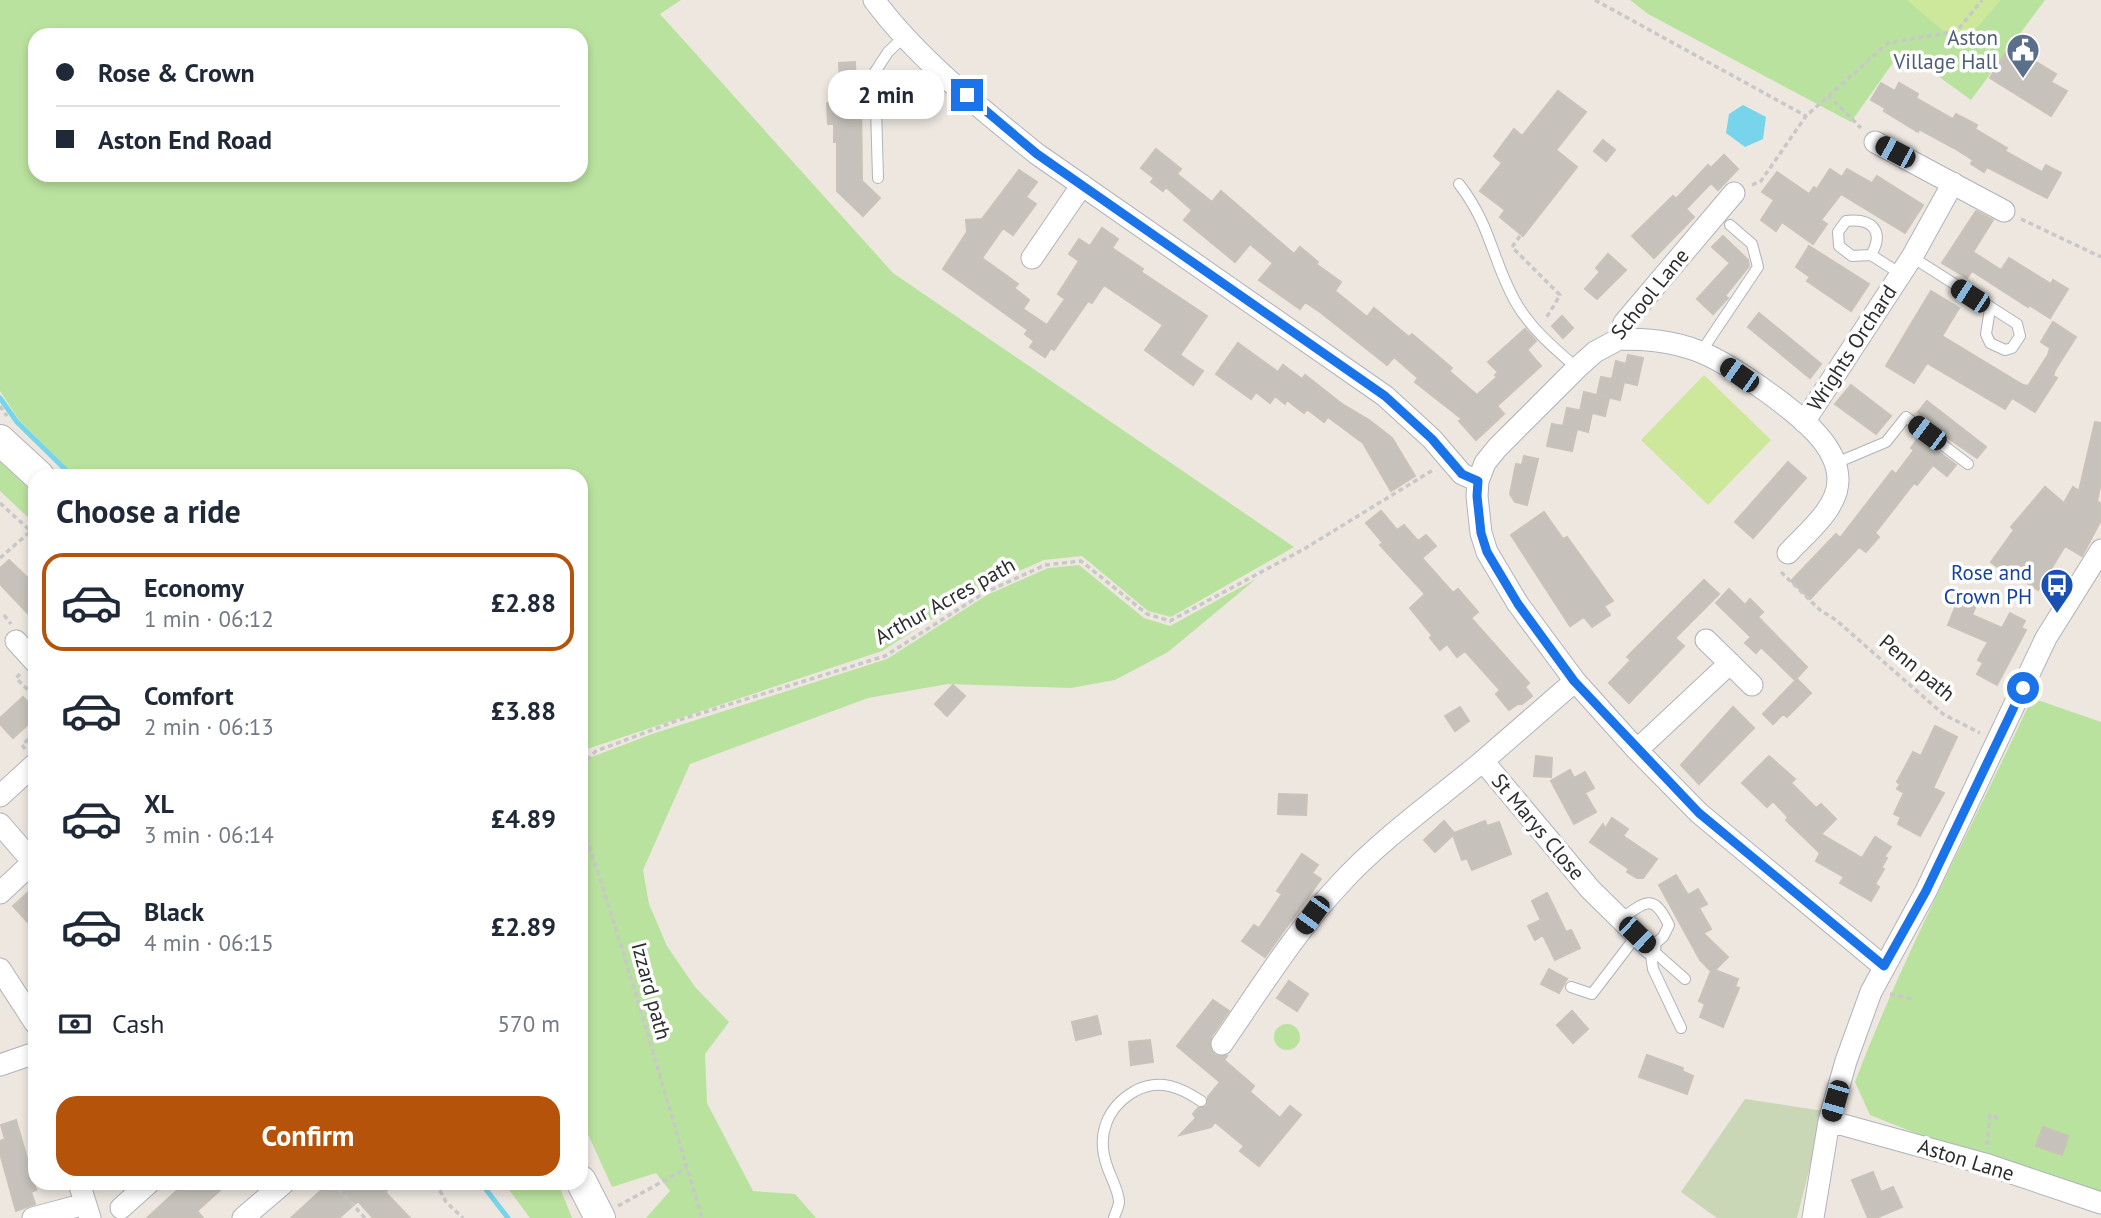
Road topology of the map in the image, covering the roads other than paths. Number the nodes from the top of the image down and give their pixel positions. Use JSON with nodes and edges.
{"nodes":[{"id":1,"x":874,"y":0,"type":"edge"},
{"id":2,"x":905,"y":36,"type":"junction"},
{"id":3,"x":1875,"y":142,"type":"dead end"},
{"id":4,"x":878,"y":178,"type":"dead end"},
{"id":5,"x":1953,"y":183,"type":"junction"},
{"id":6,"x":1459,"y":184,"type":"dead end"},
{"id":7,"x":1082,"y":185,"type":"junction"},
{"id":8,"x":1734,"y":192,"type":"road end"},
{"id":9,"x":2004,"y":211,"type":"road end"},
{"id":10,"x":1730,"y":225,"type":"dead end"},
{"id":11,"x":1871,"y":255,"type":"dead end"},
{"id":12,"x":1032,"y":258,"type":"dead end"},
{"id":13,"x":1906,"y":265,"type":"junction"},
{"id":14,"x":1990,"y":309,"type":"dead end"},
{"id":15,"x":1619,"y":339,"type":"junction"},
{"id":16,"x":1701,"y":352,"type":"junction"},
{"id":17,"x":1577,"y":368,"type":"junction"},
{"id":18,"x":1804,"y":422,"type":"junction"},
{"id":19,"x":0,"y":440,"type":"edge"},
{"id":20,"x":1836,"y":463,"type":"junction"},
{"id":21,"x":1968,"y":464,"type":"dead end"},
{"id":22,"x":31,"y":469,"type":"edge"},
{"id":23,"x":1478,"y":481,"type":"junction"},
{"id":24,"x":2101,"y":550,"type":"edge"},
{"id":25,"x":1788,"y":553,"type":"road end"},
{"id":26,"x":1706,"y":640,"type":"dead end"},
{"id":27,"x":16,"y":641,"type":"dead end"},
{"id":28,"x":28,"y":654,"type":"edge"},
{"id":29,"x":1730,"y":663,"type":"junction"},
{"id":30,"x":1574,"y":681,"type":"junction"},
{"id":31,"x":1752,"y":685,"type":"dead end"},
{"id":32,"x":1637,"y":750,"type":"junction"},
{"id":33,"x":1483,"y":761,"type":"junction"},
{"id":34,"x":28,"y":770,"type":"edge"},
{"id":35,"x":0,"y":796,"type":"edge"},
{"id":36,"x":0,"y":824,"type":"edge"},
{"id":37,"x":28,"y":856,"type":"edge"},
{"id":38,"x":28,"y":868,"type":"edge"},
{"id":39,"x":0,"y":893,"type":"edge"},
{"id":40,"x":1621,"y":919,"type":"junction"},
{"id":41,"x":1644,"y":941,"type":"junction"},
{"id":42,"x":1884,"y":966,"type":"junction"},
{"id":43,"x":0,"y":969,"type":"edge"},
{"id":44,"x":1685,"y":979,"type":"dead end"},
{"id":45,"x":1571,"y":988,"type":"dead end"},
{"id":46,"x":28,"y":1012,"type":"edge"},
{"id":47,"x":1681,"y":1028,"type":"dead end"},
{"id":48,"x":1222,"y":1044,"type":"dead end"},
{"id":49,"x":28,"y":1055,"type":"edge"},
{"id":50,"x":0,"y":1065,"type":"edge"},
{"id":51,"x":1201,"y":1101,"type":"dead end"},
{"id":52,"x":1829,"y":1121,"type":"junction"},
{"id":53,"x":138,"y":1190,"type":"edge"},
{"id":54,"x":276,"y":1190,"type":"edge"},
{"id":55,"x":586,"y":1190,"type":"edge"},
{"id":56,"x":84,"y":1202,"type":"edge"},
{"id":57,"x":2101,"y":1203,"type":"edge"},
{"id":58,"x":121,"y":1208,"type":"dead end"},
{"id":59,"x":600,"y":1217,"type":"edge"},
{"id":60,"x":33,"y":1218,"type":"edge"},
{"id":61,"x":243,"y":1218,"type":"edge"},
{"id":62,"x":1114,"y":1218,"type":"edge"},
{"id":63,"x":1813,"y":1218,"type":"edge"}],
"edges":[{"from":1,"to":2,"type":"street"},
{"from":2,"to":4,"type":"lane"},
{"from":2,"to":7,"type":"street"},
{"from":3,"to":5,"type":"street"},
{"from":5,"to":9,"type":"street"},
{"from":5,"to":13,"type":"street","name":"Wrights Orchard"},
{"from":6,"to":17,"type":"lane"},
{"from":7,"to":12,"type":"street"},
{"from":7,"to":23,"type":"street"},
{"from":8,"to":15,"type":"street","name":"School Lane"},
{"from":10,"to":16,"type":"lane"},
{"from":11,"to":13,"type":"lane","name":"Wrights Orchard"},
{"from":13,"to":14,"type":"lane","name":"Wrights Orchard"},
{"from":13,"to":18,"type":"street","name":"Wrights Orchard"},
{"from":15,"to":16,"type":"street"},
{"from":15,"to":17,"type":"street","name":"School Lane"},
{"from":16,"to":18,"type":"street"},
{"from":17,"to":23,"type":"street","name":"School Lane"},
{"from":18,"to":20,"type":"street"},
{"from":19,"to":22,"type":"street"},
{"from":20,"to":21,"type":"lane"},
{"from":20,"to":25,"type":"street"},
{"from":23,"to":30,"type":"street"},
{"from":24,"to":42,"type":"street"},
{"from":26,"to":29,"type":"street"},
{"from":27,"to":28,"type":"street"},
{"from":29,"to":31,"type":"street"},
{"from":29,"to":32,"type":"street"},
{"from":30,"to":32,"type":"street"},
{"from":30,"to":33,"type":"street","name":"St Marys Close"},
{"from":32,"to":42,"type":"street"},
{"from":33,"to":40,"type":"street","name":"St Marys Close"},
{"from":33,"to":48,"type":"street"},
{"from":34,"to":35,"type":"street"},
{"from":36,"to":37,"type":"street"},
{"from":38,"to":39,"type":"street"},
{"from":40,"to":41,"type":"street","name":"St Marys Close"},
{"from":40,"to":41,"type":"lane"},
{"from":41,"to":44,"type":"lane"},
{"from":41,"to":45,"type":"lane"},
{"from":41,"to":47,"type":"lane"},
{"from":42,"to":52,"type":"street"},
{"from":43,"to":46,"type":"street"},
{"from":49,"to":50,"type":"street"},
{"from":51,"to":62,"type":"lane"},
{"from":52,"to":57,"type":"street","name":"Aston Lane"},
{"from":52,"to":63,"type":"street"},
{"from":53,"to":58,"type":"street"},
{"from":54,"to":61,"type":"street"},
{"from":55,"to":59,"type":"street"},
{"from":56,"to":60,"type":"street"}]}
